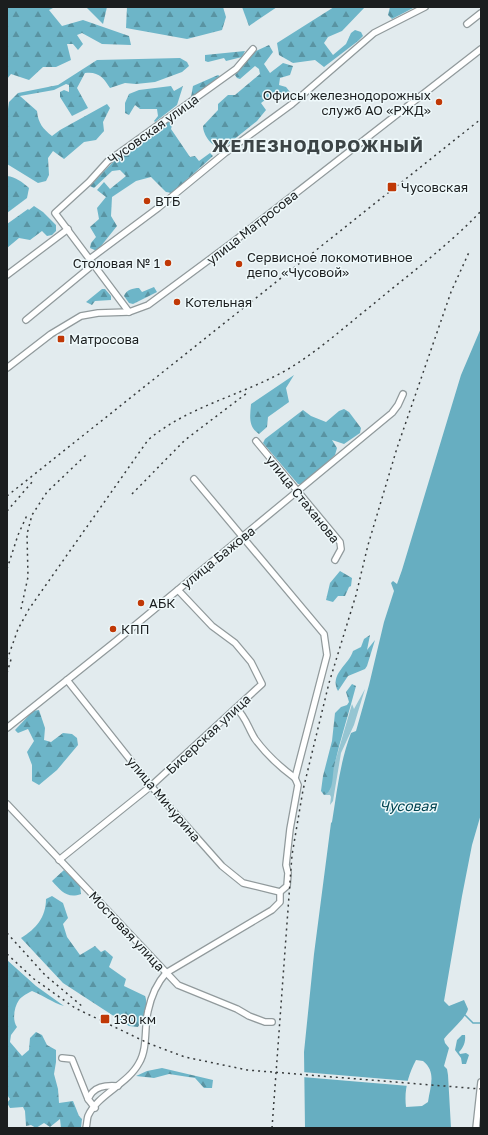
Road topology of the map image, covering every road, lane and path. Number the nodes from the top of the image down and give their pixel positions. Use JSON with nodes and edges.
{"nodes":[{"id":1,"x":425,"y":7,"type":"edge"},
{"id":2,"x":481,"y":13,"type":"edge"},
{"id":3,"x":467,"y":24,"type":"dead end"},
{"id":4,"x":253,"y":49,"type":"dead end"},
{"id":5,"x":481,"y":49,"type":"edge"},
{"id":6,"x":68,"y":229,"type":"junction"},
{"id":7,"x":91,"y":258,"type":"junction"},
{"id":8,"x":7,"y":275,"type":"edge"},
{"id":9,"x":129,"y":312,"type":"junction"},
{"id":10,"x":26,"y":320,"type":"dead end"},
{"id":11,"x":7,"y":368,"type":"edge"},
{"id":12,"x":402,"y":394,"type":"dead end"},
{"id":13,"x":256,"y":441,"type":"dead end"},
{"id":14,"x":194,"y":478,"type":"dead end"},
{"id":15,"x":297,"y":492,"type":"junction"},
{"id":16,"x":242,"y":538,"type":"junction"},
{"id":17,"x":335,"y":560,"type":"dead end"},
{"id":18,"x":178,"y":590,"type":"junction"},
{"id":19,"x":66,"y":680,"type":"junction"},
{"id":20,"x":236,"y":708,"type":"junction"},
{"id":21,"x":7,"y":728,"type":"edge"},
{"id":22,"x":295,"y":778,"type":"junction"},
{"id":23,"x":151,"y":786,"type":"junction"},
{"id":24,"x":7,"y":804,"type":"edge"},
{"id":25,"x":59,"y":860,"type":"junction"},
{"id":26,"x":280,"y":892,"type":"junction"},
{"id":27,"x":166,"y":973,"type":"junction"},
{"id":28,"x":272,"y":1022,"type":"dead end"},
{"id":29,"x":62,"y":1058,"type":"dead end"},
{"id":30,"x":481,"y":1082,"type":"edge"},
{"id":31,"x":118,"y":1086,"type":"junction"},
{"id":32,"x":88,"y":1099,"type":"junction"},
{"id":33,"x":95,"y":1108,"type":"junction"},
{"id":34,"x":86,"y":1128,"type":"edge"},
{"id":35,"x":476,"y":1128,"type":"edge"}],
"edges":[{"from":1,"to":7,"type":"street"},
{"from":2,"to":3,"type":"street"},
{"from":4,"to":6,"type":"street","name":"Чусовская улица"},
{"from":5,"to":9,"type":"street","name":"улица Матросова"},
{"from":6,"to":7,"type":"street"},
{"from":6,"to":8,"type":"street"},
{"from":7,"to":9,"type":"street"},
{"from":7,"to":10,"type":"street"},
{"from":9,"to":11,"type":"street","name":"улица Матросова"},
{"from":12,"to":15,"type":"street","name":"улица Бажова"},
{"from":13,"to":15,"type":"street","name":"улица Стаханова"},
{"from":14,"to":16,"type":"street"},
{"from":15,"to":16,"type":"street","name":"улица Бажова"},
{"from":15,"to":17,"type":"street","name":"улица Стаханова"},
{"from":16,"to":18,"type":"street","name":"улица Бажова"},
{"from":16,"to":22,"type":"street"},
{"from":18,"to":19,"type":"street","name":"улица Бажова"},
{"from":18,"to":20,"type":"street","name":"Бисерская улица"},
{"from":19,"to":21,"type":"street","name":"улица Бажова"},
{"from":19,"to":23,"type":"street","name":"улица Мичурина"},
{"from":20,"to":22,"type":"street"},
{"from":20,"to":23,"type":"street","name":"Бисерская улица"},
{"from":22,"to":26,"type":"street"},
{"from":23,"to":25,"type":"street","name":"Бисерская улица"},
{"from":23,"to":26,"type":"street","name":"улица Мичурина"},
{"from":24,"to":25,"type":"street","name":"Мостовая улица"},
{"from":25,"to":27,"type":"street","name":"Мостовая улица"},
{"from":26,"to":27,"type":"street"},
{"from":27,"to":28,"type":"street","name":"Мостовая улица"},
{"from":27,"to":31,"type":"street"},
{"from":29,"to":32,"type":"street"},
{"from":30,"to":35,"type":"street"},
{"from":31,"to":32,"type":"street"},
{"from":31,"to":33,"type":"street"},
{"from":32,"to":33,"type":"street"},
{"from":33,"to":34,"type":"street"}]}
